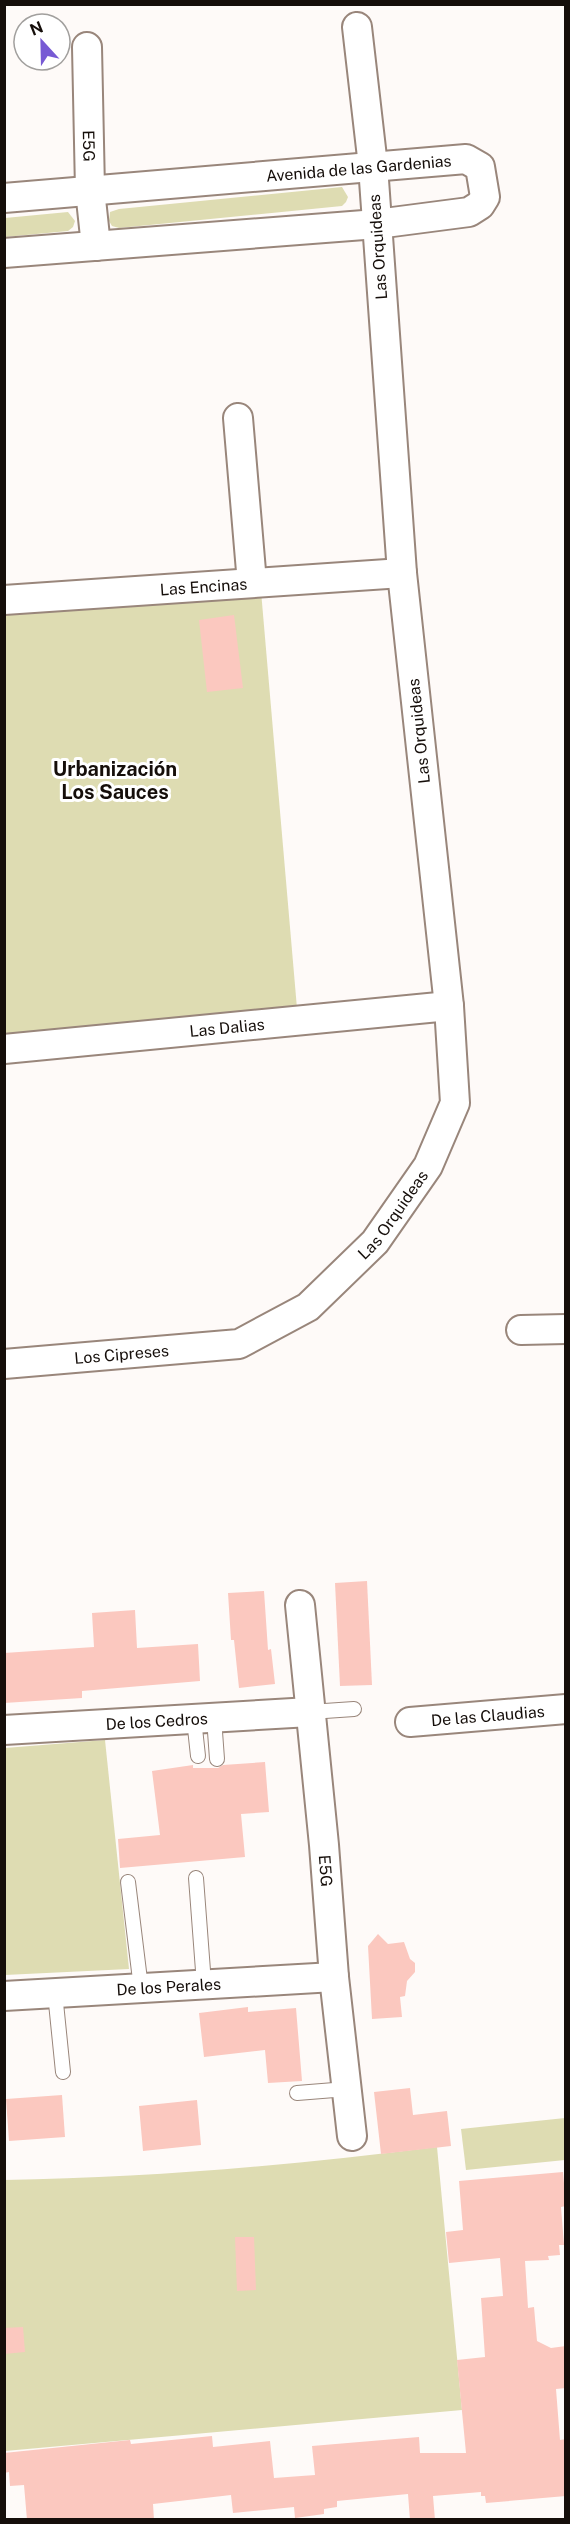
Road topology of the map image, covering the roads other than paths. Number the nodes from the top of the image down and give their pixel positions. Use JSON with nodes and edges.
{"nodes":[{"id":1,"x":357,"y":27,"type":"dead end"},
{"id":2,"x":87,"y":47,"type":"dead end"},
{"id":3,"x":373,"y":166,"type":"junction"},
{"id":4,"x":90,"y":190,"type":"junction"},
{"id":5,"x":4,"y":198,"type":"edge"},
{"id":6,"x":377,"y":224,"type":"junction"},
{"id":7,"x":96,"y":246,"type":"junction"},
{"id":8,"x":4,"y":253,"type":"edge"},
{"id":9,"x":238,"y":418,"type":"dead end"},
{"id":10,"x":402,"y":573,"type":"junction"},
{"id":11,"x":252,"y":583,"type":"junction"},
{"id":12,"x":4,"y":600,"type":"edge"},
{"id":13,"x":449,"y":1006,"type":"junction"},
{"id":14,"x":4,"y":1049,"type":"edge"},
{"id":15,"x":566,"y":1329,"type":"edge"},
{"id":16,"x":521,"y":1330,"type":"dead end"},
{"id":17,"x":239,"y":1344,"type":"joint"},
{"id":18,"x":4,"y":1364,"type":"edge"},
{"id":19,"x":300,"y":1605,"type":"dead end"},
{"id":20,"x":354,"y":1709,"type":"dead end"},
{"id":21,"x":566,"y":1709,"type":"edge"},
{"id":22,"x":310,"y":1712,"type":"junction"},
{"id":23,"x":204,"y":1719,"type":"junction"},
{"id":24,"x":410,"y":1722,"type":"dead end"},
{"id":25,"x":4,"y":1730,"type":"edge"},
{"id":26,"x":198,"y":1756,"type":"dead end"},
{"id":27,"x":217,"y":1759,"type":"dead end"},
{"id":28,"x":196,"y":1878,"type":"dead end"},
{"id":29,"x":128,"y":1882,"type":"dead end"},
{"id":30,"x":334,"y":1977,"type":"junction"},
{"id":31,"x":204,"y":1984,"type":"junction"},
{"id":32,"x":141,"y":1988,"type":"junction"},
{"id":33,"x":55,"y":1993,"type":"junction"},
{"id":34,"x":4,"y":1996,"type":"edge"},
{"id":35,"x":63,"y":2072,"type":"dead end"},
{"id":36,"x":346,"y":2089,"type":"junction"},
{"id":37,"x":297,"y":2093,"type":"dead end"},
{"id":38,"x":352,"y":2136,"type":"dead end"}],
"edges":[{"from":1,"to":3,"type":"street","name":"Las Orquideas"},
{"from":2,"to":4,"type":"street","name":"E5G"},
{"from":3,"to":4,"type":"street","name":"Avenida de las Gardenias"},
{"from":3,"to":6,"type":"street","name":"Las Orquideas"},
{"from":3,"to":6,"type":"street","name":"Avenida de las Gardenias"},
{"from":4,"to":5,"type":"street","name":"Avenida de las Gardenias"},
{"from":4,"to":7,"type":"street","name":"E5G"},
{"from":6,"to":7,"type":"street","name":"Avenida de las Gardenias"},
{"from":6,"to":10,"type":"street","name":"Las Orquideas"},
{"from":7,"to":8,"type":"street","name":"Avenida de las Gardenias"},
{"from":9,"to":11,"type":"street"},
{"from":10,"to":11,"type":"street","name":"Las Encinas"},
{"from":10,"to":13,"type":"street","name":"Las Orquideas"},
{"from":11,"to":12,"type":"street","name":"Las Encinas"},
{"from":13,"to":14,"type":"street","name":"Las Dalias"},
{"from":13,"to":17,"type":"street","name":"Las Orquideas"},
{"from":15,"to":16,"type":"street"},
{"from":17,"to":18,"type":"street","name":"Los Cipreses"},
{"from":19,"to":22,"type":"street","name":"E5G"},
{"from":20,"to":22,"type":"lane"},
{"from":21,"to":24,"type":"street","name":"De las Claudias"},
{"from":22,"to":23,"type":"street","name":"De los Cedros"},
{"from":22,"to":30,"type":"street","name":"E5G"},
{"from":23,"to":25,"type":"street","name":"De los Cedros"},
{"from":23,"to":26,"type":"lane"},
{"from":23,"to":27,"type":"lane"},
{"from":28,"to":31,"type":"lane"},
{"from":29,"to":32,"type":"lane"},
{"from":30,"to":31,"type":"street","name":"De los Perales"},
{"from":30,"to":36,"type":"street","name":"E5G"},
{"from":31,"to":32,"type":"street","name":"De los Perales"},
{"from":32,"to":33,"type":"street","name":"De los Perales"},
{"from":33,"to":34,"type":"street","name":"De los Perales"},
{"from":33,"to":35,"type":"lane"},
{"from":36,"to":37,"type":"lane"},
{"from":36,"to":38,"type":"street","name":"E5G"}]}
